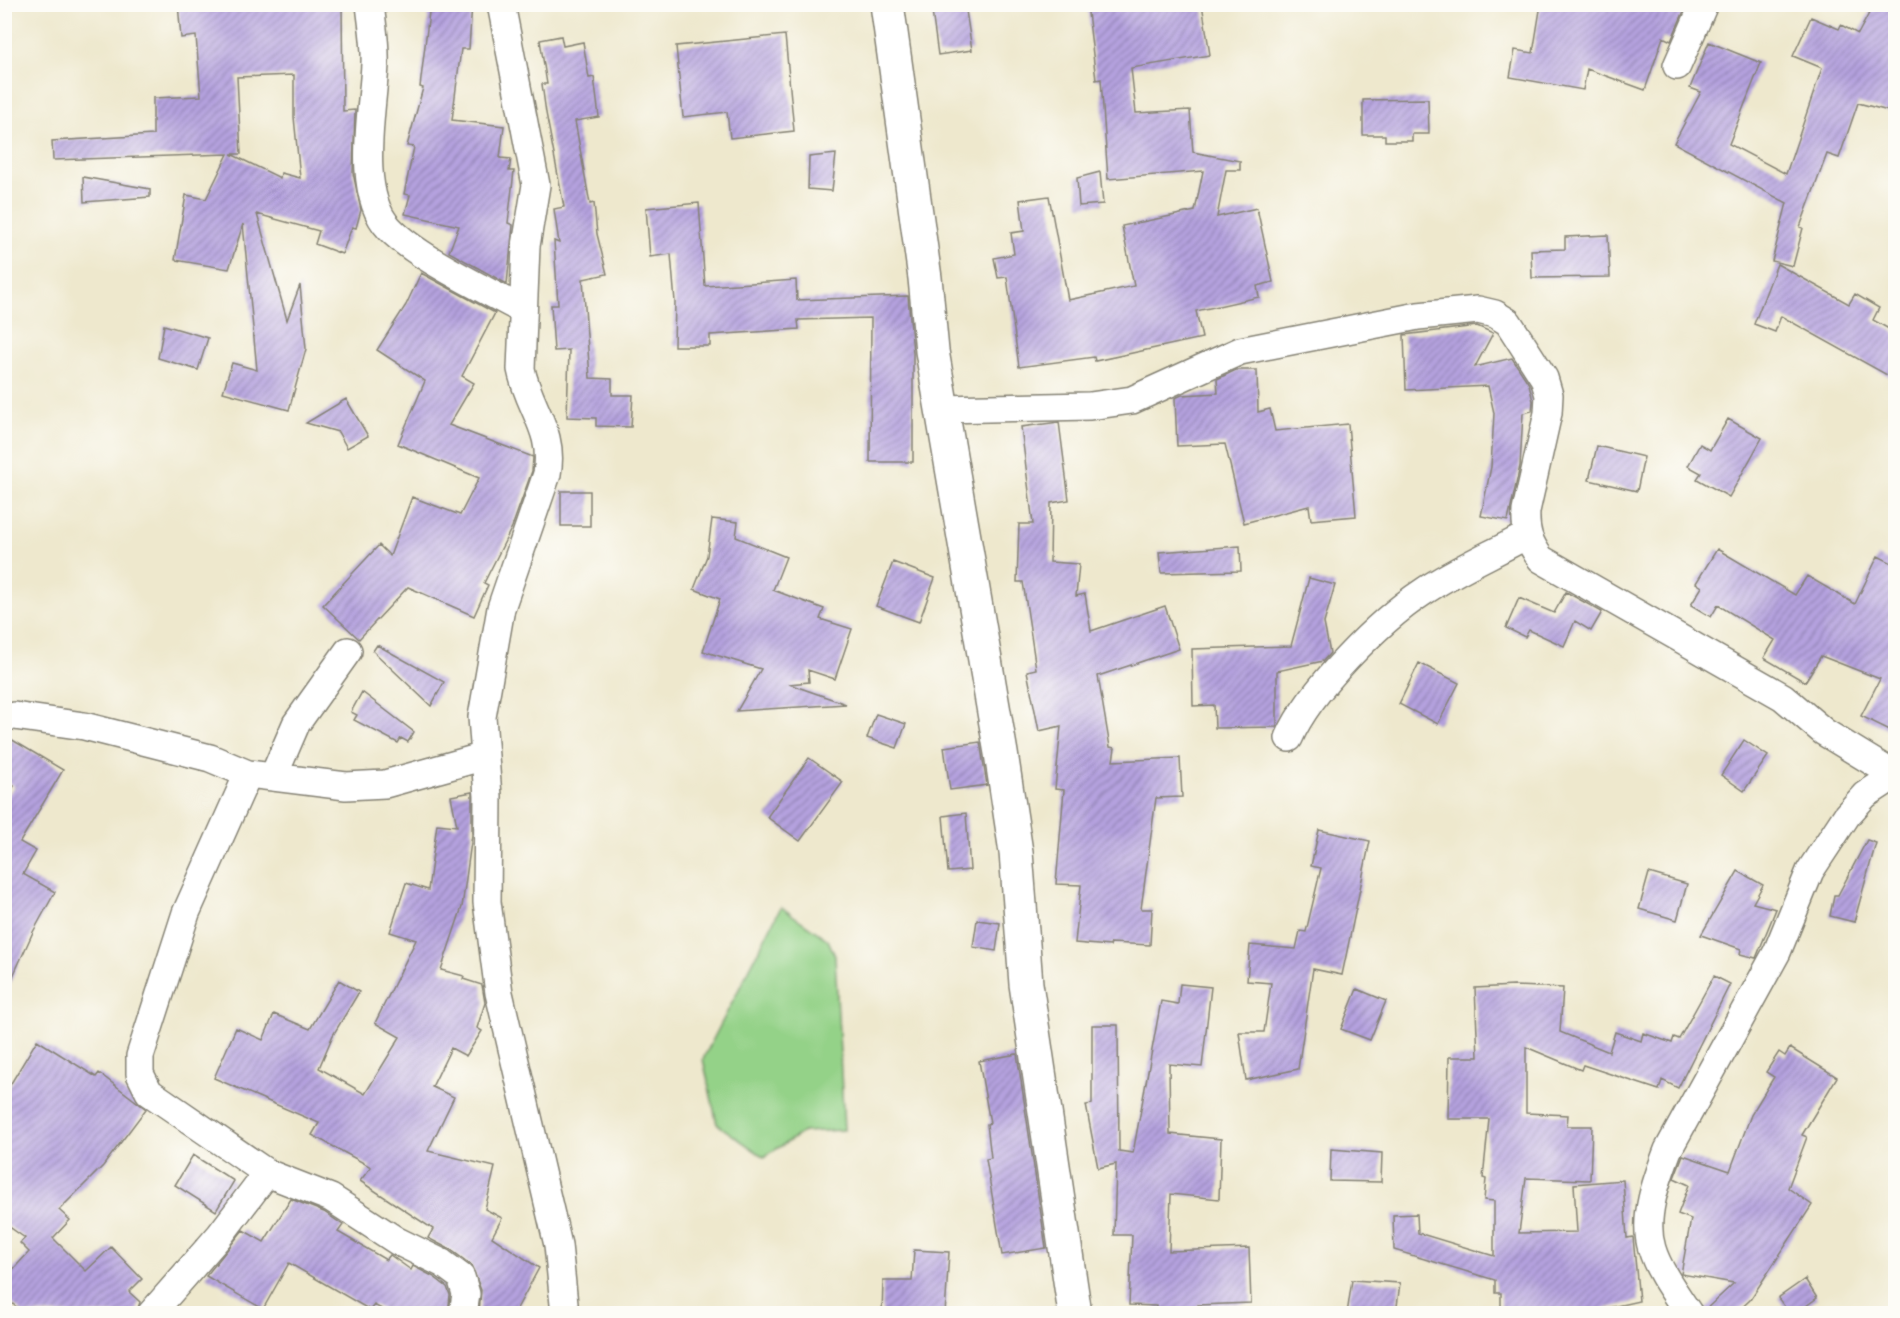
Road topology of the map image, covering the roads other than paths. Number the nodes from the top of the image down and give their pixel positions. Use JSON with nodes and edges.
{"nodes":[{"id":1,"x":369,"y":4,"type":"edge"},
{"id":2,"x":501,"y":4,"type":"edge"},
{"id":3,"x":888,"y":4,"type":"edge"},
{"id":4,"x":1704,"y":4,"type":"edge"},
{"id":5,"x":1677,"y":66,"type":"dead end"},
{"id":6,"x":522,"y":310,"type":"junction"},
{"id":7,"x":941,"y":409,"type":"junction"},
{"id":8,"x":1527,"y":535,"type":"junction"},
{"id":9,"x":348,"y":651,"type":"dead end"},
{"id":10,"x":14,"y":716,"type":"dead end"},
{"id":11,"x":1289,"y":738,"type":"dead end"},
{"id":12,"x":485,"y":756,"type":"junction"},
{"id":13,"x":261,"y":775,"type":"junction"},
{"id":14,"x":1895,"y":776,"type":"edge"},
{"id":15,"x":267,"y":1173,"type":"junction"},
{"id":16,"x":151,"y":1314,"type":"edge"},
{"id":17,"x":463,"y":1314,"type":"edge"},
{"id":18,"x":565,"y":1314,"type":"edge"},
{"id":19,"x":1075,"y":1314,"type":"edge"},
{"id":20,"x":1689,"y":1314,"type":"edge"}],
"edges":[{"from":1,"to":6,"type":"street"},
{"from":2,"to":6,"type":"street"},
{"from":3,"to":7,"type":"street"},
{"from":4,"to":5,"type":"street"},
{"from":6,"to":12,"type":"street"},
{"from":7,"to":8,"type":"street"},
{"from":7,"to":19,"type":"street"},
{"from":8,"to":11,"type":"street"},
{"from":8,"to":14,"type":"street"},
{"from":9,"to":13,"type":"street"},
{"from":10,"to":13,"type":"street"},
{"from":12,"to":13,"type":"street"},
{"from":12,"to":18,"type":"street"},
{"from":13,"to":15,"type":"street"},
{"from":14,"to":20,"type":"street"},
{"from":15,"to":16,"type":"street"},
{"from":15,"to":17,"type":"street"}]}
